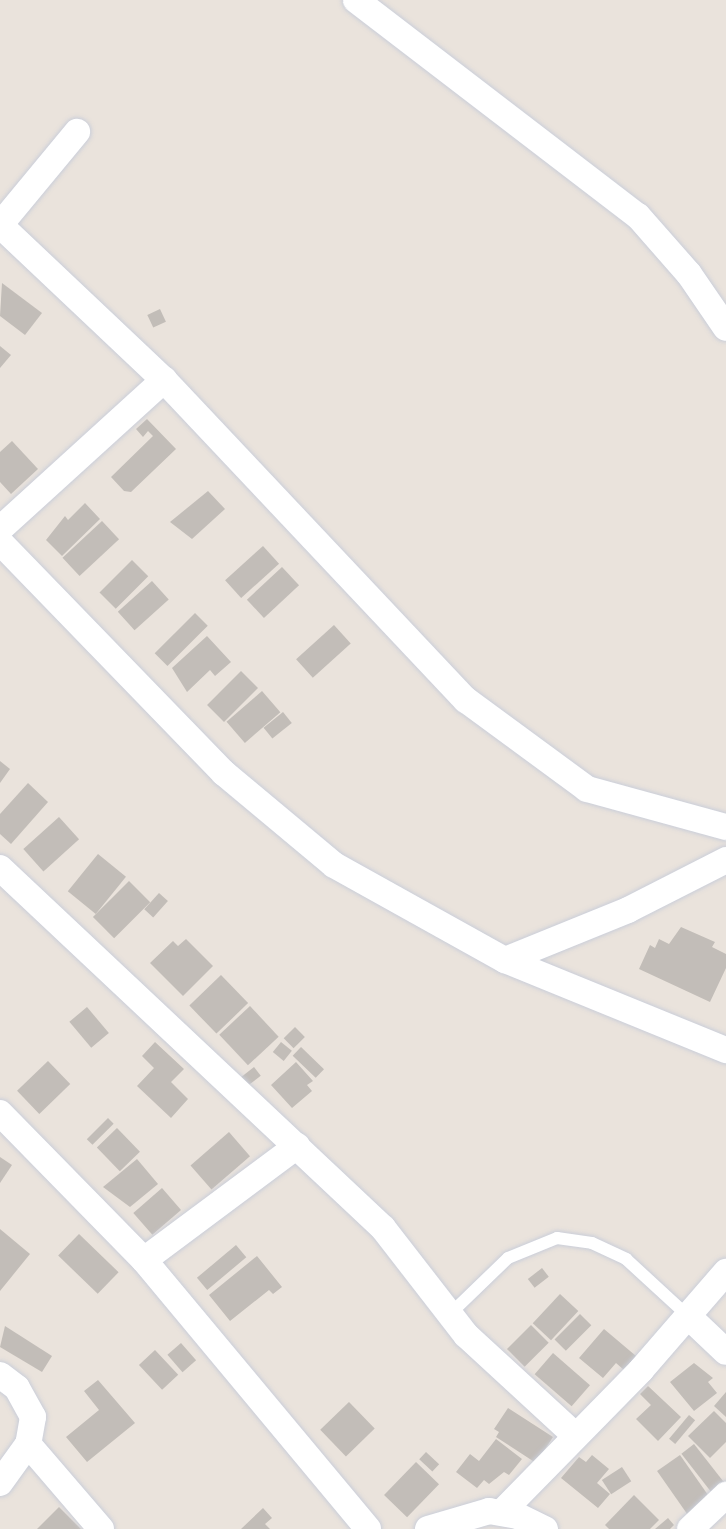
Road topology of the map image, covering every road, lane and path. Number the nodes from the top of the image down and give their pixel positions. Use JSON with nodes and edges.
{"nodes":[{"id":1,"x":356,"y":0,"type":"edge"},
{"id":2,"x":77,"y":131,"type":"dead end"},
{"id":3,"x":0,"y":225,"type":"edge"},
{"id":4,"x":726,"y":328,"type":"edge"},
{"id":5,"x":164,"y":380,"type":"junction"},
{"id":6,"x":0,"y":529,"type":"edge"},
{"id":7,"x":0,"y":542,"type":"edge"},
{"id":8,"x":726,"y":827,"type":"edge"},
{"id":9,"x":726,"y":860,"type":"edge"},
{"id":10,"x":0,"y":868,"type":"edge"},
{"id":11,"x":505,"y":960,"type":"junction"},
{"id":12,"x":726,"y":1050,"type":"edge"},
{"id":13,"x":0,"y":1113,"type":"edge"},
{"id":14,"x":297,"y":1146,"type":"junction"},
{"id":15,"x":144,"y":1259,"type":"junction"},
{"id":16,"x":726,"y":1272,"type":"edge"},
{"id":17,"x":449,"y":1315,"type":"junction"},
{"id":18,"x":688,"y":1316,"type":"junction"},
{"id":19,"x":726,"y":1352,"type":"edge"},
{"id":20,"x":0,"y":1375,"type":"edge"},
{"id":21,"x":576,"y":1436,"type":"junction"},
{"id":22,"x":28,"y":1444,"type":"junction"},
{"id":23,"x":0,"y":1483,"type":"edge"},
{"id":24,"x":726,"y":1495,"type":"edge"},
{"id":25,"x":502,"y":1512,"type":"junction"},
{"id":26,"x":102,"y":1529,"type":"edge"},
{"id":27,"x":368,"y":1529,"type":"edge"},
{"id":28,"x":428,"y":1529,"type":"edge"},
{"id":29,"x":545,"y":1529,"type":"edge"},
{"id":30,"x":690,"y":1529,"type":"edge"}],
"edges":[{"from":1,"to":4,"type":"street"},
{"from":2,"to":3,"type":"street"},
{"from":3,"to":5,"type":"street"},
{"from":5,"to":6,"type":"street"},
{"from":5,"to":8,"type":"street"},
{"from":7,"to":11,"type":"street"},
{"from":9,"to":11,"type":"street"},
{"from":10,"to":14,"type":"street"},
{"from":11,"to":12,"type":"street"},
{"from":13,"to":15,"type":"street"},
{"from":14,"to":15,"type":"street"},
{"from":14,"to":17,"type":"street"},
{"from":15,"to":27,"type":"street"},
{"from":16,"to":18,"type":"street"},
{"from":17,"to":18,"type":"lane"},
{"from":17,"to":21,"type":"street"},
{"from":18,"to":19,"type":"street"},
{"from":18,"to":21,"type":"street"},
{"from":20,"to":22,"type":"street"},
{"from":21,"to":25,"type":"street"},
{"from":22,"to":23,"type":"street"},
{"from":22,"to":26,"type":"street"},
{"from":24,"to":30,"type":"street"},
{"from":25,"to":28,"type":"street"},
{"from":25,"to":29,"type":"street"}]}
